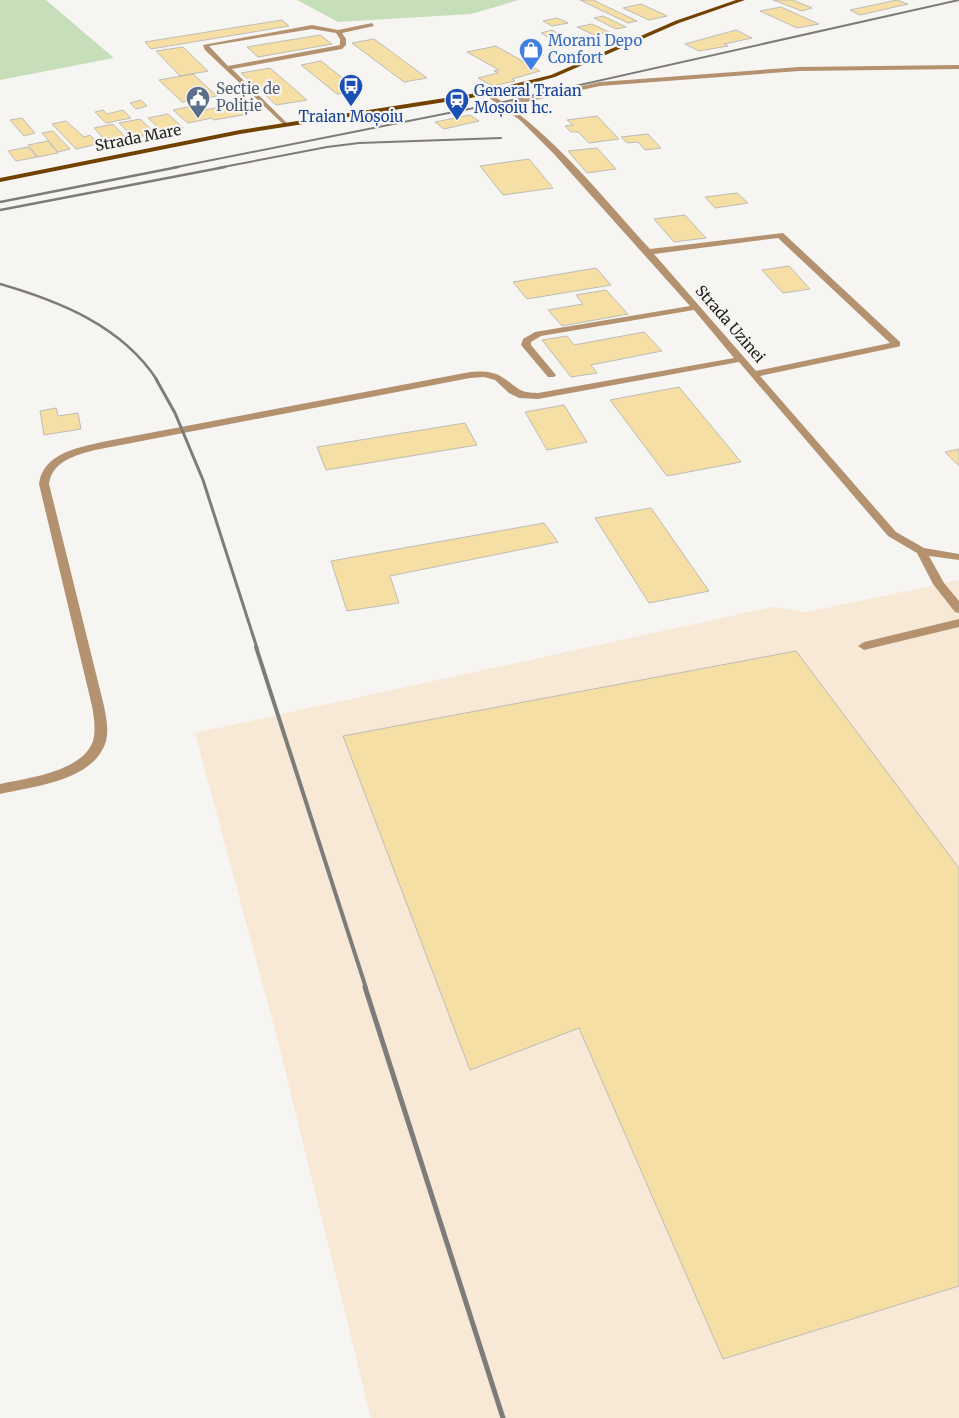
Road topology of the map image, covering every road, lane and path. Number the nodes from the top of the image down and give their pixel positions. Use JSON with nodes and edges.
{"nodes":[{"id":1,"x":742,"y":0,"type":"edge"},
{"id":2,"x":372,"y":25,"type":"dead end"},
{"id":3,"x":338,"y":32,"type":"junction"},
{"id":4,"x":959,"y":67,"type":"edge"},
{"id":5,"x":227,"y":68,"type":"junction"},
{"id":6,"x":486,"y":93,"type":"junction"},
{"id":7,"x":503,"y":105,"type":"junction"},
{"id":8,"x":285,"y":124,"type":"junction"},
{"id":9,"x":0,"y":180,"type":"edge"},
{"id":10,"x":648,"y":252,"type":"junction"},
{"id":11,"x":696,"y":307,"type":"junction"},
{"id":12,"x":742,"y":359,"type":"junction"},
{"id":13,"x":755,"y":374,"type":"junction"},
{"id":14,"x":551,"y":375,"type":"dead end"},
{"id":15,"x":921,"y":550,"type":"junction"},
{"id":16,"x":959,"y":557,"type":"edge"},
{"id":17,"x":959,"y":609,"type":"edge"},
{"id":18,"x":959,"y":623,"type":"edge"},
{"id":19,"x":864,"y":646,"type":"dead end"},
{"id":20,"x":0,"y":789,"type":"edge"}],
"edges":[{"from":1,"to":6,"type":"main road","name":"Strada Mare"},
{"from":2,"to":3,"type":"street"},
{"from":3,"to":5,"type":"street"},
{"from":3,"to":5,"type":"street"},
{"from":4,"to":7,"type":"street"},
{"from":5,"to":8,"type":"street"},
{"from":6,"to":7,"type":"street","name":"Strada Uzinei"},
{"from":6,"to":8,"type":"main road","name":"Strada Mare"},
{"from":7,"to":10,"type":"street","name":"Strada Uzinei"},
{"from":8,"to":9,"type":"main road","name":"Strada Mare"},
{"from":10,"to":11,"type":"street","name":"Strada Uzinei"},
{"from":10,"to":13,"type":"street"},
{"from":11,"to":12,"type":"street","name":"Strada Uzinei"},
{"from":11,"to":14,"type":"street"},
{"from":12,"to":13,"type":"street","name":"Strada Uzinei"},
{"from":12,"to":20,"type":"street"},
{"from":13,"to":15,"type":"street","name":"Strada Uzinei"},
{"from":15,"to":16,"type":"street","name":"Strada Uzinei"},
{"from":15,"to":17,"type":"street"},
{"from":18,"to":19,"type":"street"}]}
